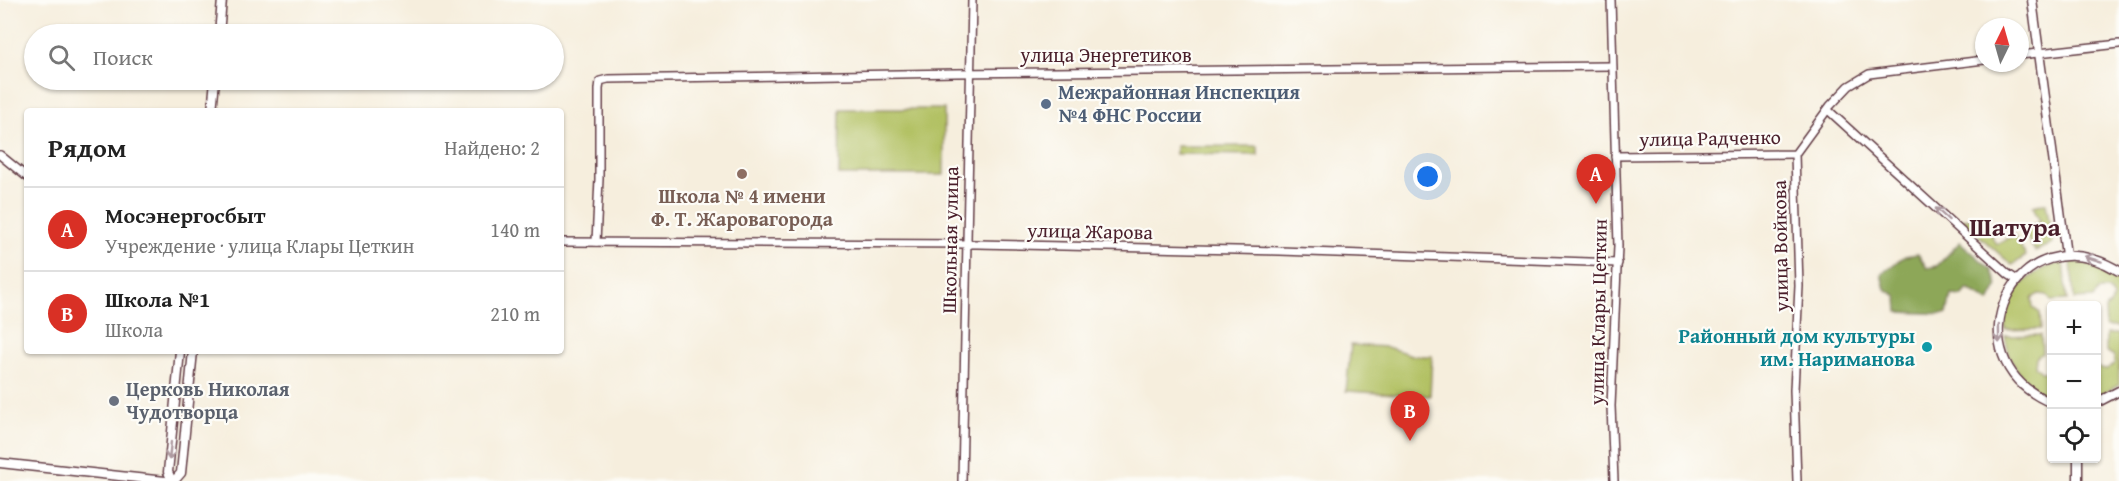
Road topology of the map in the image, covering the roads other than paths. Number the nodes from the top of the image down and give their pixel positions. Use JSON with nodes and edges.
{"nodes":[{"id":1,"x":222,"y":0,"type":"edge"},
{"id":2,"x":972,"y":0,"type":"edge"},
{"id":3,"x":1611,"y":0,"type":"edge"},
{"id":4,"x":2032,"y":0,"type":"edge"},
{"id":5,"x":220,"y":24,"type":"edge"},
{"id":6,"x":2119,"y":44,"type":"edge"},
{"id":7,"x":2039,"y":53,"type":"junction"},
{"id":8,"x":2029,"y":54,"type":"edge"},
{"id":9,"x":1975,"y":61,"type":"edge"},
{"id":10,"x":1612,"y":66,"type":"junction"},
{"id":11,"x":970,"y":73,"type":"junction"},
{"id":12,"x":214,"y":90,"type":"edge"},
{"id":13,"x":212,"y":108,"type":"edge"},
{"id":14,"x":1828,"y":111,"type":"junction"},
{"id":15,"x":1795,"y":154,"type":"junction"},
{"id":16,"x":0,"y":155,"type":"edge"},
{"id":17,"x":1614,"y":156,"type":"junction"},
{"id":18,"x":24,"y":175,"type":"edge"},
{"id":19,"x":564,"y":242,"type":"edge"},
{"id":20,"x":596,"y":242,"type":"junction"},
{"id":21,"x":968,"y":244,"type":"junction"},
{"id":22,"x":2066,"y":255,"type":"junction"},
{"id":23,"x":1618,"y":263,"type":"junction"},
{"id":24,"x":2119,"y":271,"type":"edge"},
{"id":25,"x":2017,"y":280,"type":"junction"},
{"id":26,"x":180,"y":354,"type":"edge"},
{"id":27,"x":193,"y":354,"type":"edge"},
{"id":28,"x":2119,"y":391,"type":"edge"},
{"id":29,"x":2047,"y":401,"type":"edge"},
{"id":30,"x":2101,"y":402,"type":"edge"},
{"id":31,"x":0,"y":463,"type":"edge"},
{"id":32,"x":2078,"y":463,"type":"edge"},
{"id":33,"x":165,"y":481,"type":"edge"},
{"id":34,"x":173,"y":481,"type":"edge"},
{"id":35,"x":962,"y":481,"type":"edge"},
{"id":36,"x":1614,"y":481,"type":"edge"},
{"id":37,"x":1797,"y":481,"type":"edge"},
{"id":38,"x":2078,"y":481,"type":"edge"}],
"edges":[{"from":1,"to":5,"type":"street"},
{"from":2,"to":11,"type":"street","name":"Школьная улица"},
{"from":3,"to":10,"type":"street","name":"улица Клары Цеткин"},
{"from":4,"to":7,"type":"street"},
{"from":6,"to":7,"type":"street"},
{"from":7,"to":8,"type":"street"},
{"from":7,"to":22,"type":"street"},
{"from":9,"to":14,"type":"street","name":"улица Радченко"},
{"from":10,"to":11,"type":"street","name":"улица Энергетиков"},
{"from":10,"to":17,"type":"street","name":"улица Клары Цеткин"},
{"from":11,"to":20,"type":"street","name":"улица Энергетиков"},
{"from":11,"to":21,"type":"street","name":"Школьная улица"},
{"from":12,"to":13,"type":"street"},
{"from":14,"to":15,"type":"street","name":"улица Радченко"},
{"from":25,"to":14,"type":"street","one_way":true},
{"from":15,"to":17,"type":"street","name":"улица Радченко"},
{"from":15,"to":37,"type":"street","name":"улица Войкова"},
{"from":16,"to":18,"type":"street"},
{"from":17,"to":23,"type":"street","name":"улица Клары Цеткин"},
{"from":19,"to":20,"type":"street","name":"улица Жарова"},
{"from":20,"to":21,"type":"street","name":"улица Жарова"},
{"from":21,"to":23,"type":"street","name":"улица Жарова"},
{"from":21,"to":35,"type":"street","name":"Школьная улица"},
{"from":24,"to":22,"type":"street","one_way":true},
{"from":22,"to":25,"type":"street"},
{"from":23,"to":36,"type":"street","name":"улица Клары Цеткин"},
{"from":25,"to":29,"type":"street","one_way":true},
{"from":26,"to":34,"type":"street","one_way":true},
{"from":27,"to":34,"type":"street"},
{"from":28,"to":30,"type":"street"},
{"from":31,"to":33,"type":"street"},
{"from":32,"to":38,"type":"street"}]}
